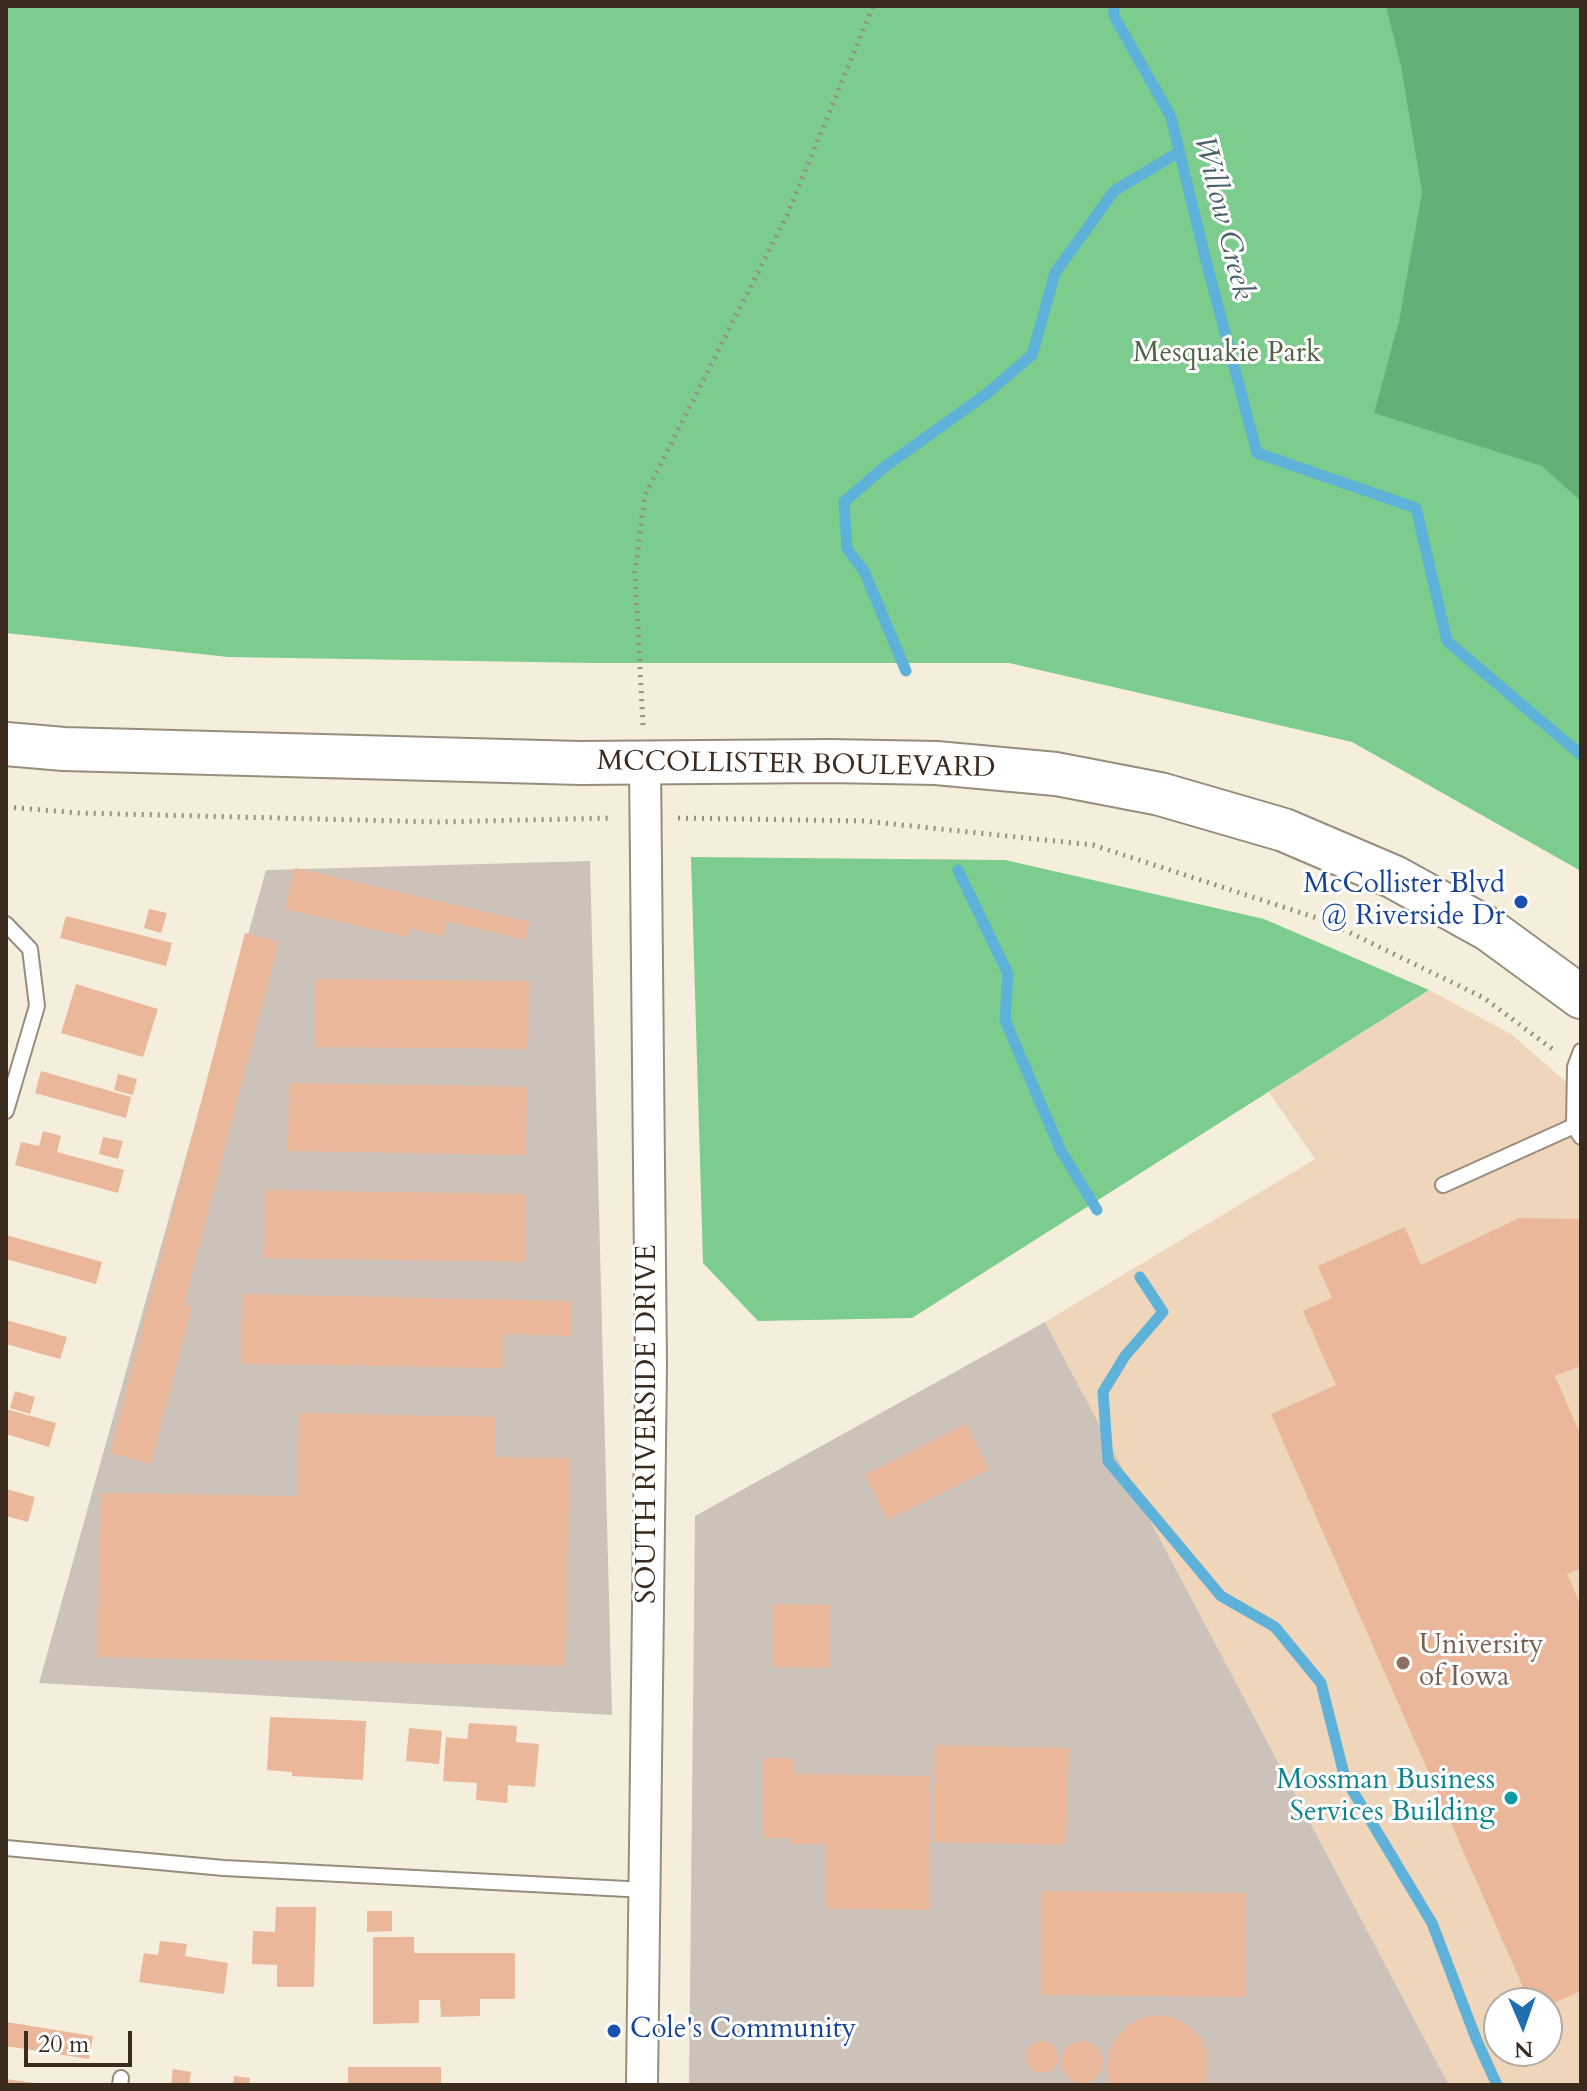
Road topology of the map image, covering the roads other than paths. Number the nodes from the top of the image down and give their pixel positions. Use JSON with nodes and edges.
{"nodes":[{"id":1,"x":6,"y":744,"type":"edge"},
{"id":2,"x":645,"y":764,"type":"junction"},
{"id":3,"x":6,"y":924,"type":"edge"},
{"id":4,"x":1581,"y":997,"type":"edge"},
{"id":5,"x":1581,"y":1051,"type":"edge"},
{"id":6,"x":6,"y":1111,"type":"edge"},
{"id":7,"x":1578,"y":1132,"type":"edge"},
{"id":8,"x":1443,"y":1185,"type":"dead end"},
{"id":9,"x":6,"y":1848,"type":"edge"},
{"id":10,"x":646,"y":1890,"type":"junction"},
{"id":11,"x":642,"y":2085,"type":"edge"}],
"edges":[{"from":1,"to":2,"type":"main road","name":"MCCOLLISTER BOULEVARD"},
{"from":2,"to":4,"type":"main road","name":"MCCOLLISTER BOULEVARD"},
{"from":2,"to":10,"type":"street","name":"SOUTH RIVERSIDE DRIVE"},
{"from":3,"to":6,"type":"lane"},
{"from":5,"to":7,"type":"lane"},
{"from":7,"to":8,"type":"lane"},
{"from":9,"to":10,"type":"lane"},
{"from":10,"to":11,"type":"street","name":"SOUTH RIVERSIDE DRIVE"}]}
